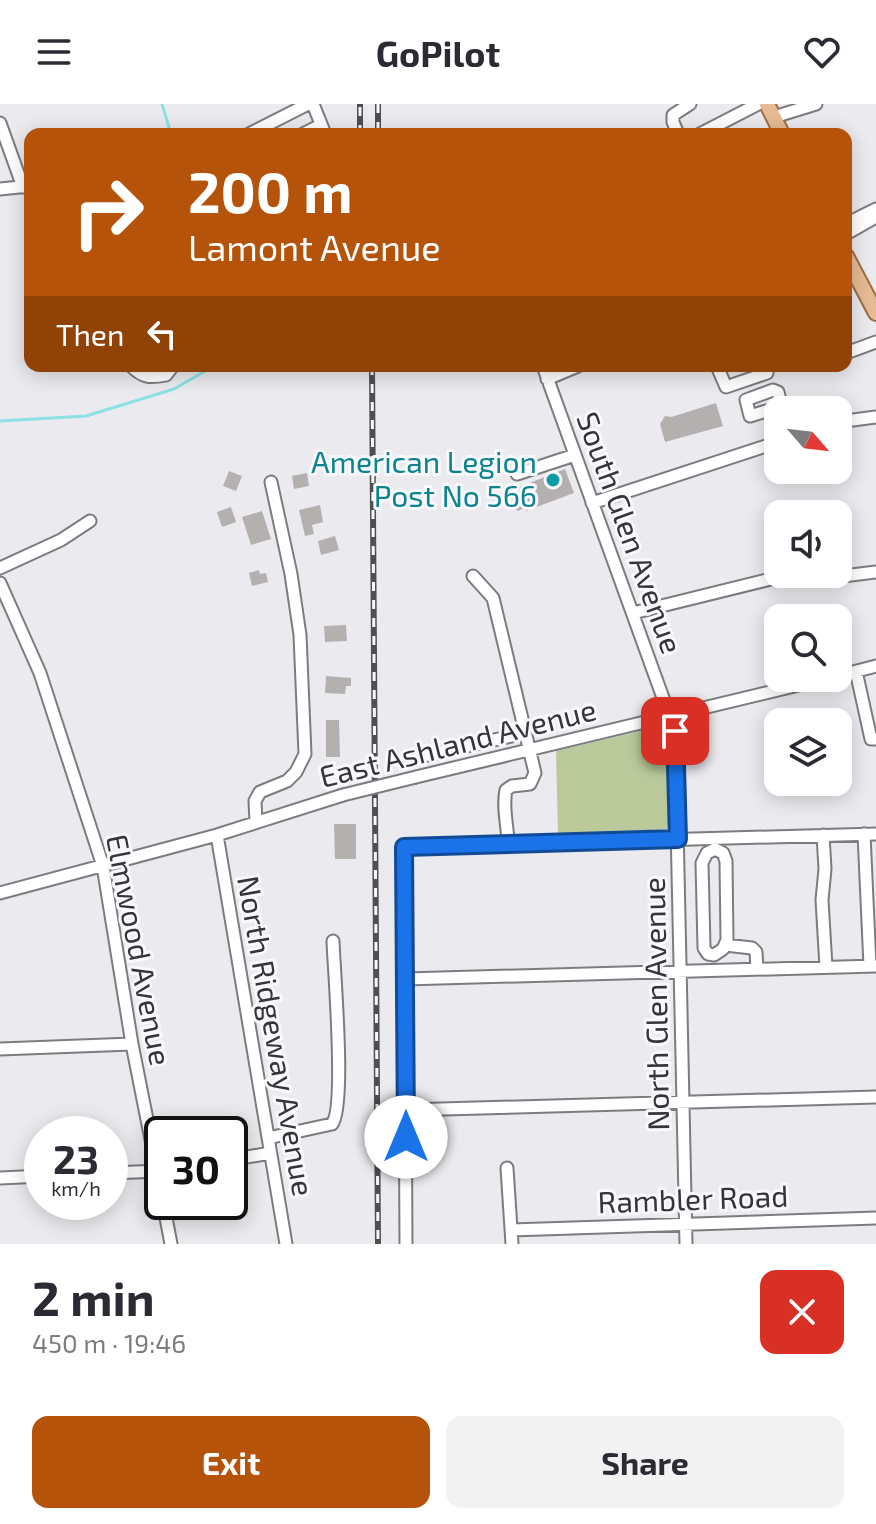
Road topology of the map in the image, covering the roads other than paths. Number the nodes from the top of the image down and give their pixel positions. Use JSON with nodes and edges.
{"nodes":[{"id":1,"x":310,"y":104,"type":"edge"},
{"id":2,"x":690,"y":104,"type":"edge"},
{"id":3,"x":758,"y":104,"type":"edge"},
{"id":4,"x":816,"y":104,"type":"edge"},
{"id":5,"x":282,"y":110,"type":"edge"},
{"id":6,"x":770,"y":111,"type":"edge"},
{"id":7,"x":0,"y":123,"type":"edge"},
{"id":8,"x":257,"y":128,"type":"edge"},
{"id":9,"x":322,"y":128,"type":"edge"},
{"id":10,"x":676,"y":128,"type":"edge"},
{"id":11,"x":712,"y":128,"type":"edge"},
{"id":12,"x":24,"y":181,"type":"edge"},
{"id":13,"x":24,"y":186,"type":"edge"},
{"id":14,"x":0,"y":189,"type":"edge"},
{"id":15,"x":876,"y":209,"type":"edge"},
{"id":16,"x":876,"y":217,"type":"edge"},
{"id":17,"x":852,"y":221,"type":"edge"},
{"id":18,"x":852,"y":231,"type":"edge"},
{"id":19,"x":852,"y":268,"type":"edge"},
{"id":20,"x":876,"y":313,"type":"edge"},
{"id":21,"x":876,"y":342,"type":"edge"},
{"id":22,"x":852,"y":351,"type":"edge"},
{"id":23,"x":137,"y":372,"type":"edge"},
{"id":24,"x":168,"y":372,"type":"edge"},
{"id":25,"x":545,"y":372,"type":"edge"},
{"id":26,"x":564,"y":372,"type":"edge"},
{"id":27,"x":720,"y":372,"type":"edge"},
{"id":28,"x":767,"y":372,"type":"edge"},
{"id":29,"x":547,"y":379,"type":"junction"},
{"id":30,"x":876,"y":417,"type":"edge"},
{"id":31,"x":852,"y":420,"type":"edge"},
{"id":32,"x":764,"y":445,"type":"edge"},
{"id":33,"x":575,"y":455,"type":"junction"},
{"id":34,"x":517,"y":474,"type":"dead end"},
{"id":35,"x":271,"y":482,"type":"dead end"},
{"id":36,"x":592,"y":503,"type":"junction"},
{"id":37,"x":90,"y":521,"type":"dead end"},
{"id":38,"x":0,"y":568,"type":"edge"},
{"id":39,"x":876,"y":572,"type":"edge"},
{"id":40,"x":852,"y":575,"type":"edge"},
{"id":41,"x":473,"y":576,"type":"dead end"},
{"id":42,"x":764,"y":581,"type":"edge"},
{"id":43,"x":0,"y":583,"type":"edge"},
{"id":44,"x":633,"y":613,"type":"junction"},
{"id":45,"x":876,"y":666,"type":"edge"},
{"id":46,"x":856,"y":671,"type":"junction"},
{"id":47,"x":852,"y":672,"type":"edge"},
{"id":48,"x":770,"y":692,"type":"edge"},
{"id":49,"x":671,"y":716,"type":"junction"},
{"id":50,"x":525,"y":733,"type":"junction"},
{"id":51,"x":876,"y":739,"type":"edge"},
{"id":52,"x":529,"y":750,"type":"junction"},
{"id":53,"x":406,"y":760,"type":"dead end"},
{"id":54,"x":256,"y":822,"type":"junction"},
{"id":55,"x":870,"y":834,"type":"edge"},
{"id":56,"x":217,"y":835,"type":"junction"},
{"id":57,"x":823,"y":835,"type":"junction"},
{"id":58,"x":678,"y":839,"type":"junction"},
{"id":59,"x":508,"y":844,"type":"junction"},
{"id":60,"x":715,"y":844,"type":"junction"},
{"id":61,"x":103,"y":866,"type":"junction"},
{"id":62,"x":0,"y":893,"type":"edge"},
{"id":63,"x":333,"y":941,"type":"dead end"},
{"id":64,"x":725,"y":945,"type":"junction"},
{"id":65,"x":714,"y":955,"type":"junction"},
{"id":66,"x":873,"y":966,"type":"edge"},
{"id":67,"x":826,"y":967,"type":"junction"},
{"id":68,"x":757,"y":969,"type":"junction"},
{"id":69,"x":715,"y":970,"type":"junction"},
{"id":70,"x":681,"y":971,"type":"junction"},
{"id":71,"x":405,"y":979,"type":"junction"},
{"id":72,"x":132,"y":1044,"type":"junction"},
{"id":73,"x":0,"y":1049,"type":"edge"},
{"id":74,"x":876,"y":1097,"type":"edge"},
{"id":75,"x":683,"y":1102,"type":"junction"},
{"id":76,"x":406,"y":1110,"type":"junction"},
{"id":77,"x":148,"y":1116,"type":"edge"},
{"id":78,"x":268,"y":1138,"type":"junction"},
{"id":79,"x":270,"y":1153,"type":"junction"},
{"id":80,"x":248,"y":1157,"type":"edge"},
{"id":81,"x":507,"y":1168,"type":"dead end"},
{"id":82,"x":24,"y":1177,"type":"edge"},
{"id":83,"x":0,"y":1178,"type":"edge"},
{"id":84,"x":876,"y":1218,"type":"edge"},
{"id":85,"x":166,"y":1220,"type":"edge"},
{"id":86,"x":685,"y":1224,"type":"junction"},
{"id":87,"x":511,"y":1230,"type":"junction"},
{"id":88,"x":171,"y":1244,"type":"edge"},
{"id":89,"x":286,"y":1244,"type":"edge"},
{"id":90,"x":406,"y":1244,"type":"edge"},
{"id":91,"x":512,"y":1244,"type":"edge"},
{"id":92,"x":686,"y":1244,"type":"edge"}],
"edges":[{"from":1,"to":5,"type":"street"},
{"from":1,"to":9,"type":"street"},
{"from":2,"to":10,"type":"street"},
{"from":3,"to":11,"type":"street"},
{"from":4,"to":6,"type":"street"},
{"from":5,"to":8,"type":"street"},
{"from":7,"to":12,"type":"street"},
{"from":13,"to":14,"type":"street"},
{"from":15,"to":17,"type":"street"},
{"from":16,"to":18,"type":"street"},
{"from":19,"to":20,"type":"main road"},
{"from":21,"to":22,"type":"street"},
{"from":23,"to":24,"type":"street"},
{"from":25,"to":29,"type":"street","name":"South Glen Avenue"},
{"from":26,"to":29,"type":"street"},
{"from":27,"to":28,"type":"street"},
{"from":29,"to":33,"type":"street","name":"South Glen Avenue"},
{"from":30,"to":31,"type":"street"},
{"from":32,"to":36,"type":"street"},
{"from":33,"to":34,"type":"street"},
{"from":33,"to":36,"type":"street","name":"South Glen Avenue"},
{"from":35,"to":54,"type":"street"},
{"from":36,"to":44,"type":"street","name":"South Glen Avenue"},
{"from":37,"to":38,"type":"street"},
{"from":39,"to":40,"type":"street"},
{"from":41,"to":50,"type":"street"},
{"from":42,"to":44,"type":"street"},
{"from":43,"to":61,"type":"street","name":"Elmwood Avenue"},
{"from":44,"to":49,"type":"street","name":"South Glen Avenue"},
{"from":45,"to":46,"type":"street"},
{"from":46,"to":47,"type":"street"},
{"from":46,"to":51,"type":"street"},
{"from":48,"to":49,"type":"street","name":"East Ashland Avenue"},
{"from":49,"to":52,"type":"street","name":"East Ashland Avenue"},
{"from":49,"to":58,"type":"street","name":"North Glen Avenue"},
{"from":50,"to":52,"type":"street"},
{"from":50,"to":53,"type":"street"},
{"from":52,"to":54,"type":"street","name":"East Ashland Avenue","bridge":true},
{"from":52,"to":59,"type":"street"},
{"from":54,"to":56,"type":"street","name":"East Ashland Avenue"},
{"from":55,"to":57,"type":"street"},
{"from":55,"to":66,"type":"street"},
{"from":56,"to":61,"type":"street","name":"East Ashland Avenue"},
{"from":56,"to":78,"type":"street","name":"North Ridgeway Avenue"},
{"from":57,"to":60,"type":"street"},
{"from":57,"to":67,"type":"street"},
{"from":58,"to":59,"type":"street"},
{"from":58,"to":60,"type":"street"},
{"from":58,"to":70,"type":"street","name":"North Glen Avenue"},
{"from":59,"to":71,"type":"street"},
{"from":60,"to":64,"type":"street"},
{"from":60,"to":65,"type":"street"},
{"from":61,"to":62,"type":"street","name":"East Ashland Avenue"},
{"from":61,"to":72,"type":"street","name":"Elmwood Avenue"},
{"from":63,"to":78,"type":"street"},
{"from":64,"to":65,"type":"street"},
{"from":64,"to":68,"type":"street"},
{"from":65,"to":69,"type":"street"},
{"from":66,"to":67,"type":"street"},
{"from":67,"to":68,"type":"street"},
{"from":68,"to":69,"type":"street"},
{"from":69,"to":70,"type":"street"},
{"from":70,"to":71,"type":"street"},
{"from":70,"to":75,"type":"street","name":"North Glen Avenue"},
{"from":71,"to":76,"type":"street"},
{"from":72,"to":73,"type":"street"},
{"from":72,"to":77,"type":"street","name":"Elmwood Avenue"},
{"from":74,"to":75,"type":"street"},
{"from":75,"to":76,"type":"street"},
{"from":75,"to":86,"type":"street","name":"North Glen Avenue"},
{"from":76,"to":90,"type":"street"},
{"from":78,"to":79,"type":"street","name":"North Ridgeway Avenue"},
{"from":79,"to":80,"type":"street"},
{"from":79,"to":89,"type":"street","name":"North Ridgeway Avenue"},
{"from":81,"to":87,"type":"street"},
{"from":82,"to":83,"type":"street"},
{"from":84,"to":86,"type":"street","name":"Rambler Road"},
{"from":85,"to":88,"type":"street"},
{"from":86,"to":87,"type":"street","name":"Rambler Road"},
{"from":86,"to":92,"type":"street","name":"North Glen Avenue"},
{"from":87,"to":91,"type":"street"}]}
